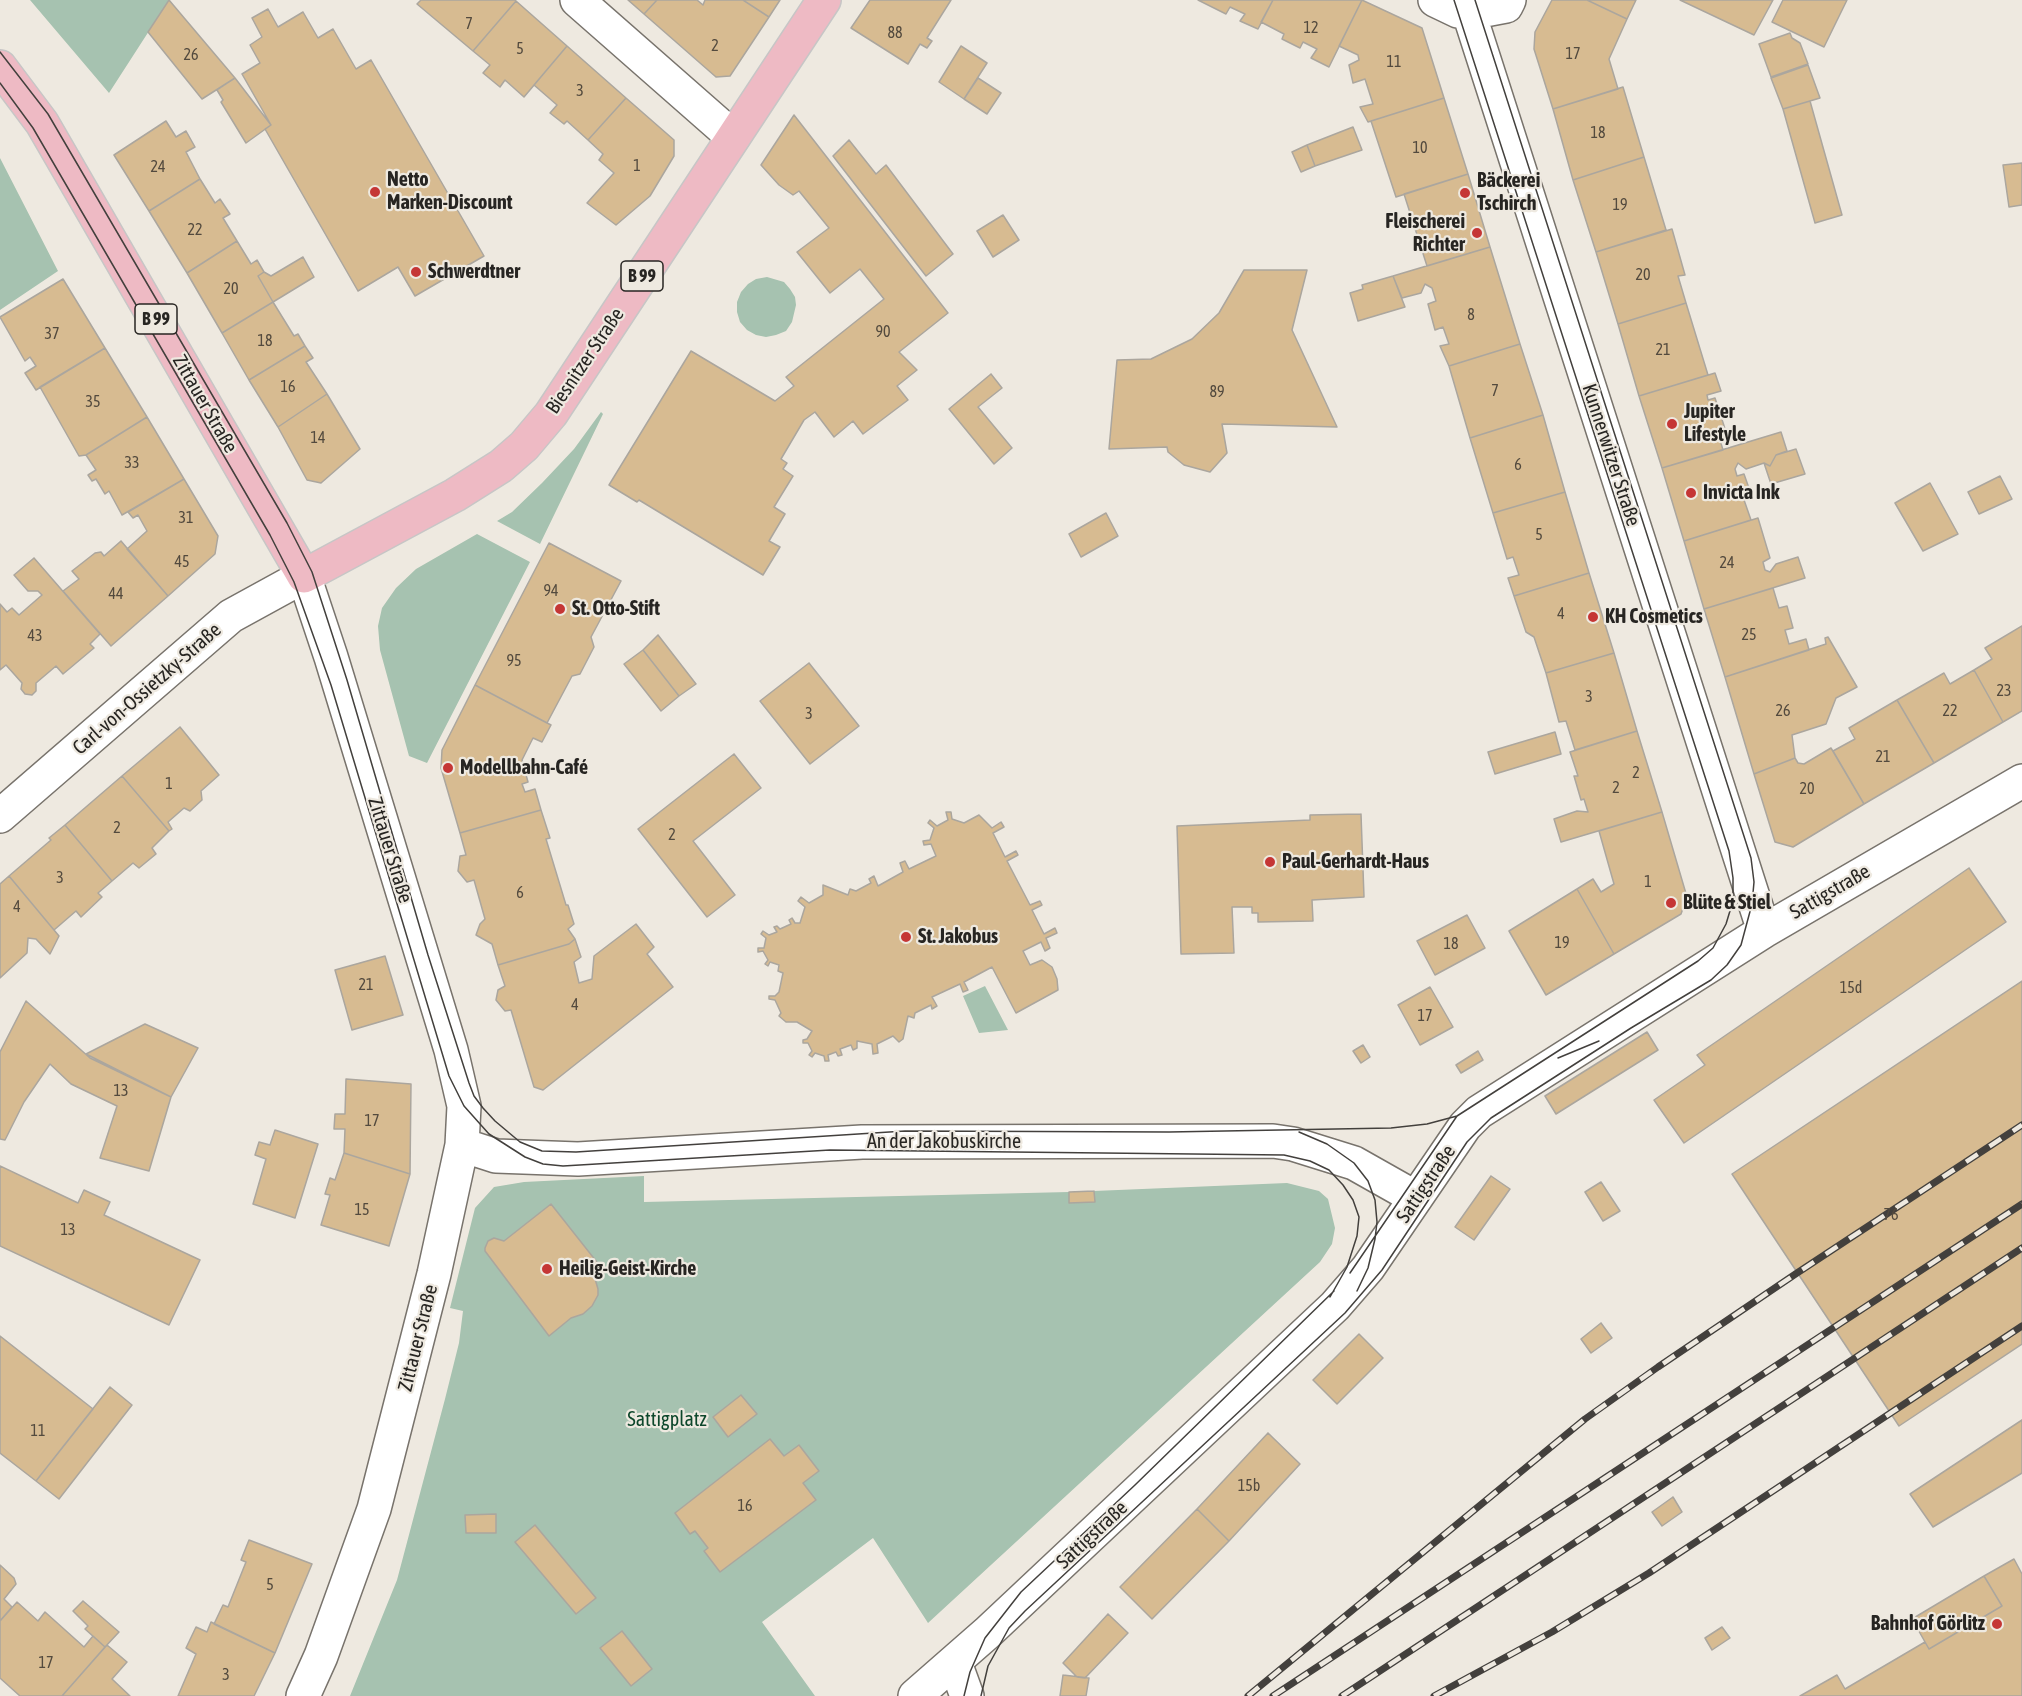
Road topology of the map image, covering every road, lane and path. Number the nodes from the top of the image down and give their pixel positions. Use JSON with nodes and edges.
{"nodes":[{"id":1,"x":577,"y":0,"type":"edge"},
{"id":2,"x":824,"y":0,"type":"edge"},
{"id":3,"x":1436,"y":0,"type":"edge"},
{"id":4,"x":1509,"y":0,"type":"edge"},
{"id":5,"x":1469,"y":13,"type":"junction"},
{"id":6,"x":0,"y":67,"type":"edge"},
{"id":7,"x":733,"y":137,"type":"junction"},
{"id":8,"x":304,"y":576,"type":"junction"},
{"id":9,"x":2022,"y":781,"type":"edge"},
{"id":10,"x":0,"y":816,"type":"edge"},
{"id":11,"x":1764,"y":931,"type":"junction"},
{"id":12,"x":462,"y":1145,"type":"junction"},
{"id":13,"x":1416,"y":1198,"type":"junction"},
{"id":14,"x":954,"y":1662,"type":"junction"},
{"id":15,"x":303,"y":1696,"type":"edge"},
{"id":16,"x":915,"y":1696,"type":"edge"},
{"id":17,"x":967,"y":1696,"type":"edge"}],
"edges":[{"from":1,"to":7,"type":"street"},
{"from":2,"to":7,"type":"main road","name":"Biesnitzer Straße","number":"B 99"},
{"from":3,"to":5,"type":"street"},
{"from":4,"to":5,"type":"street"},
{"from":5,"to":11,"type":"street","name":"Kunnerwitzer Straße"},
{"from":6,"to":8,"type":"main road","name":"Zittauer Straße","number":"B 99"},
{"from":7,"to":8,"type":"main road","name":"Biesnitzer Straße","number":"B 99"},
{"from":8,"to":10,"type":"street","name":"Carl-von-Ossietzky-Straße"},
{"from":8,"to":12,"type":"street","name":"Zittauer Straße"},
{"from":9,"to":11,"type":"street","name":"Sattigstraße"},
{"from":11,"to":13,"type":"street","name":"Sattigstraße"},
{"from":12,"to":13,"type":"street","name":"An der Jakobuskirche"},
{"from":12,"to":15,"type":"street","name":"Zittauer Straße"},
{"from":13,"to":14,"type":"street","name":"Sattigstraße"},
{"from":14,"to":16,"type":"street","name":"Sattigstraße"},
{"from":14,"to":17,"type":"street"}]}
